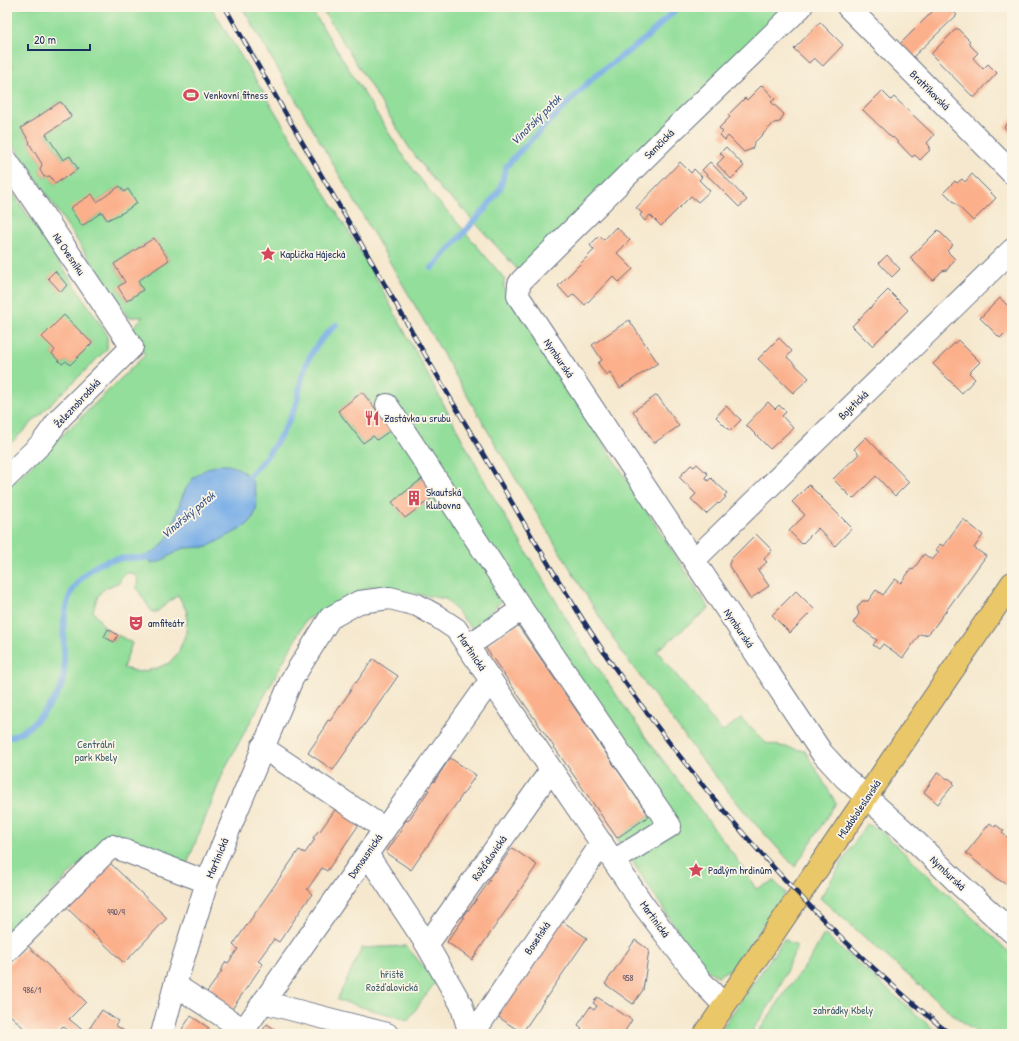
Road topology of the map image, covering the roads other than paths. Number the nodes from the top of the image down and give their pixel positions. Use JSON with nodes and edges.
{"nodes":[{"id":1,"x":801,"y":7,"type":"edge"},
{"id":2,"x":848,"y":7,"type":"edge"},
{"id":3,"x":7,"y":161,"type":"edge"},
{"id":4,"x":1012,"y":173,"type":"edge"},
{"id":5,"x":1012,"y":250,"type":"edge"},
{"id":6,"x":519,"y":284,"type":"joint"},
{"id":7,"x":132,"y":347,"type":"joint"},
{"id":8,"x":388,"y":405,"type":"dead end"},
{"id":9,"x":7,"y":477,"type":"edge"},
{"id":10,"x":694,"y":560,"type":"junction"},
{"id":11,"x":1012,"y":583,"type":"edge"},
{"id":12,"x":522,"y":609,"type":"junction"},
{"id":13,"x":468,"y":646,"type":"junction"},
{"id":14,"x":491,"y":680,"type":"junction"},
{"id":15,"x":262,"y":747,"type":"junction"},
{"id":16,"x":551,"y":770,"type":"junction"},
{"id":17,"x":867,"y":797,"type":"junction"},
{"id":18,"x":384,"y":829,"type":"junction"},
{"id":19,"x":602,"y":843,"type":"junction"},
{"id":20,"x":367,"y":854,"type":"junction"},
{"id":21,"x":615,"y":860,"type":"junction"},
{"id":22,"x":207,"y":882,"type":"junction"},
{"id":23,"x":1012,"y":932,"type":"edge"},
{"id":24,"x":427,"y":945,"type":"junction"},
{"id":25,"x":7,"y":951,"type":"edge"},
{"id":26,"x":174,"y":985,"type":"junction"},
{"id":27,"x":263,"y":1002,"type":"junction"},
{"id":28,"x":724,"y":1005,"type":"junction"},
{"id":29,"x":242,"y":1032,"type":"edge"},
{"id":30,"x":373,"y":1032,"type":"edge"},
{"id":31,"x":162,"y":1034,"type":"edge"},
{"id":32,"x":472,"y":1034,"type":"edge"},
{"id":33,"x":705,"y":1034,"type":"edge"}],
"edges":[{"from":1,"to":6,"type":"street","name":"Semčická"},
{"from":2,"to":4,"type":"street","name":"Bratříkovská"},
{"from":3,"to":7,"type":"street","name":"Na Ovesníku"},
{"from":5,"to":10,"type":"street","name":"Bojetická"},
{"from":6,"to":10,"type":"street","name":"Nymburská"},
{"from":7,"to":9,"type":"street","name":"Železnobrodská"},
{"from":8,"to":12,"type":"street"},
{"from":10,"to":17,"type":"street","name":"Nymburská"},
{"from":11,"to":17,"type":"main road","name":"Mladoboleslavská"},
{"from":12,"to":13,"type":"street"},
{"from":12,"to":21,"type":"street"},
{"from":13,"to":14,"type":"street","name":"Martinická"},
{"from":13,"to":15,"type":"street","name":"Martinická"},
{"from":14,"to":16,"type":"street","name":"Martinická"},
{"from":14,"to":18,"type":"street","name":"Domousnická"},
{"from":15,"to":18,"type":"street"},
{"from":15,"to":22,"type":"street","name":"Martinická"},
{"from":16,"to":19,"type":"street","name":"Martinická"},
{"from":16,"to":24,"type":"street","name":"Rožďalovická"},
{"from":17,"to":23,"type":"street","name":"Nymburská"},
{"from":17,"to":28,"type":"main road","name":"Mladoboleslavská"},
{"from":18,"to":20,"type":"street","name":"Domousnická"},
{"from":19,"to":21,"type":"street","name":"Martinická"},
{"from":19,"to":32,"type":"street","name":"Boseňská"},
{"from":20,"to":24,"type":"street"},
{"from":20,"to":27,"type":"street","name":"Domousnická"},
{"from":21,"to":28,"type":"street","name":"Martinická"},
{"from":22,"to":25,"type":"street","name":"Martinická"},
{"from":22,"to":26,"type":"street","name":"Martinická"},
{"from":24,"to":32,"type":"street"},
{"from":26,"to":29,"type":"street"},
{"from":26,"to":31,"type":"street","name":"Martinická"},
{"from":27,"to":29,"type":"street","name":"Domousnická"},
{"from":27,"to":30,"type":"street"},
{"from":28,"to":33,"type":"main road","name":"Mladoboleslavská"}]}
